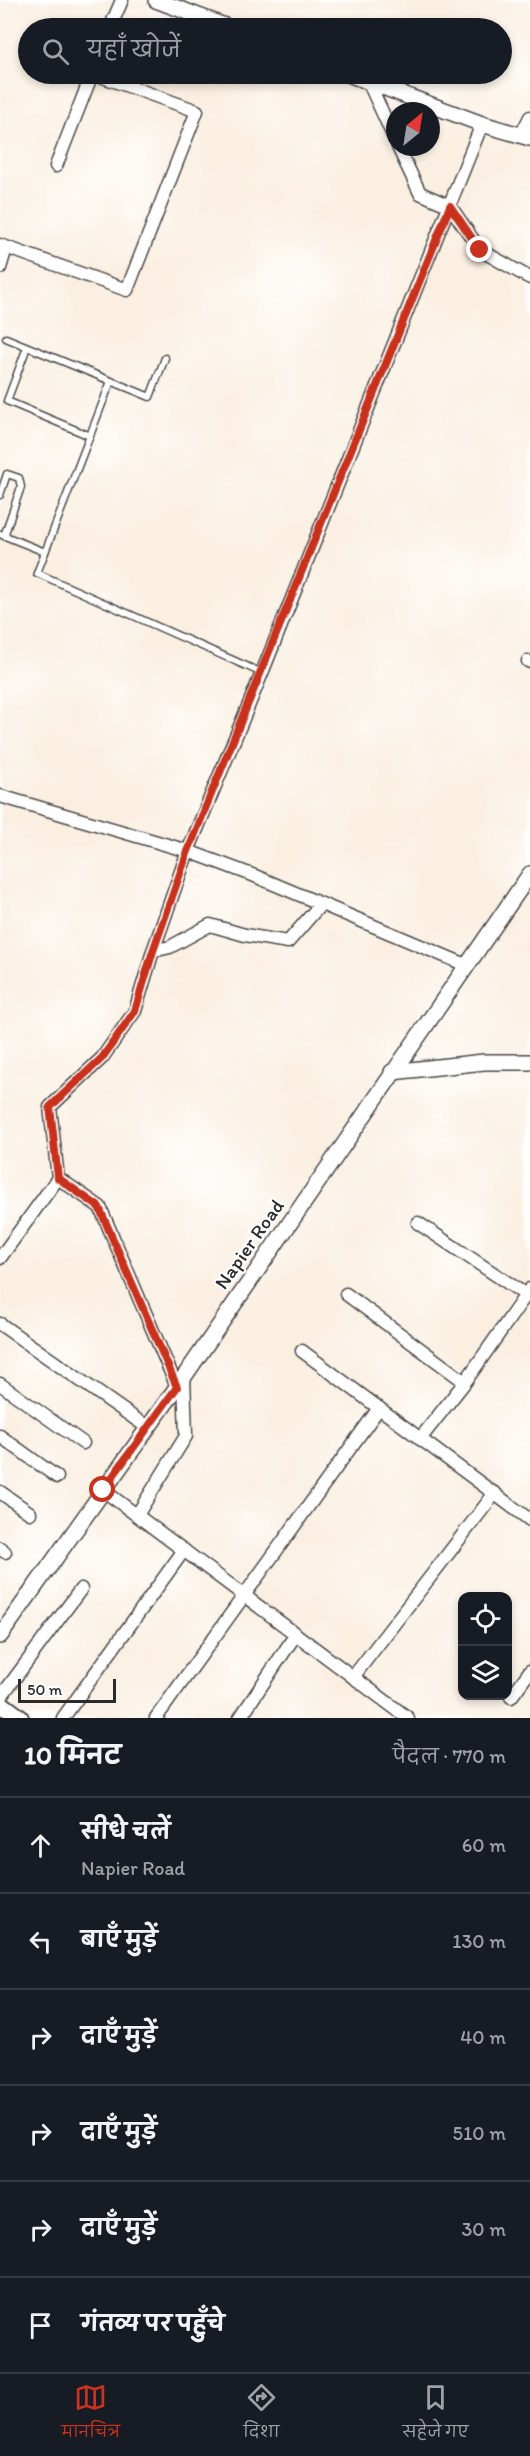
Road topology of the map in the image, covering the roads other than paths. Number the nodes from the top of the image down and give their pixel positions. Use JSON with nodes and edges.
{"nodes":[{"id":1,"x":122,"y":0,"type":"edge"},
{"id":2,"x":156,"y":0,"type":"edge"},
{"id":3,"x":114,"y":18,"type":"edge"},
{"id":4,"x":204,"y":18,"type":"edge"},
{"id":5,"x":90,"y":84,"type":"edge"},
{"id":6,"x":122,"y":84,"type":"edge"},
{"id":7,"x":369,"y":84,"type":"edge"},
{"id":8,"x":376,"y":84,"type":"edge"},
{"id":9,"x":530,"y":117,"type":"edge"},
{"id":10,"x":386,"y":120,"type":"edge"},
{"id":11,"x":482,"y":124,"type":"junction"},
{"id":12,"x":525,"y":137,"type":"edge"},
{"id":13,"x":402,"y":156,"type":"edge"},
{"id":14,"x":56,"y":166,"type":"dead end"},
{"id":15,"x":450,"y":206,"type":"junction"},
{"id":16,"x":3,"y":246,"type":"edge"},
{"id":17,"x":0,"y":268,"type":"edge"},
{"id":18,"x":530,"y":278,"type":"edge"},
{"id":19,"x":6,"y":338,"type":"dead end"},
{"id":20,"x":27,"y":347,"type":"junction"},
{"id":21,"x":165,"y":358,"type":"dead end"},
{"id":22,"x":111,"y":381,"type":"junction"},
{"id":23,"x":90,"y":436,"type":"junction"},
{"id":24,"x":0,"y":495,"type":"edge"},
{"id":25,"x":2,"y":535,"type":"edge"},
{"id":26,"x":45,"y":552,"type":"junction"},
{"id":27,"x":262,"y":673,"type":"junction"},
{"id":28,"x":0,"y":796,"type":"edge"},
{"id":29,"x":188,"y":851,"type":"junction"},
{"id":30,"x":530,"y":874,"type":"edge"},
{"id":31,"x":321,"y":904,"type":"junction"},
{"id":32,"x":153,"y":951,"type":"junction"},
{"id":33,"x":466,"y":965,"type":"junction"},
{"id":34,"x":530,"y":1062,"type":"edge"},
{"id":35,"x":392,"y":1072,"type":"junction"},
{"id":36,"x":58,"y":1178,"type":"junction"},
{"id":37,"x":418,"y":1223,"type":"dead end"},
{"id":38,"x":0,"y":1258,"type":"edge"},
{"id":39,"x":528,"y":1292,"type":"edge"},
{"id":40,"x":346,"y":1294,"type":"dead end"},
{"id":41,"x":0,"y":1324,"type":"edge"},
{"id":42,"x":302,"y":1351,"type":"dead end"},
{"id":43,"x":180,"y":1382,"type":"junction"},
{"id":44,"x":465,"y":1382,"type":"junction"},
{"id":45,"x":0,"y":1384,"type":"edge"},
{"id":46,"x":379,"y":1408,"type":"junction"},
{"id":47,"x":147,"y":1427,"type":"junction"},
{"id":48,"x":0,"y":1436,"type":"edge"},
{"id":49,"x":420,"y":1439,"type":"junction"},
{"id":50,"x":83,"y":1443,"type":"dead end"},
{"id":51,"x":57,"y":1477,"type":"dead end"},
{"id":52,"x":103,"y":1490,"type":"junction"},
{"id":53,"x":0,"y":1492,"type":"edge"},
{"id":54,"x":495,"y":1493,"type":"junction"},
{"id":55,"x":30,"y":1513,"type":"dead end"},
{"id":56,"x":138,"y":1515,"type":"junction"},
{"id":57,"x":530,"y":1520,"type":"edge"},
{"id":58,"x":184,"y":1550,"type":"junction"},
{"id":59,"x":81,"y":1589,"type":"dead end"},
{"id":60,"x":244,"y":1597,"type":"junction"},
{"id":61,"x":296,"y":1634,"type":"junction"},
{"id":62,"x":0,"y":1636,"type":"edge"},
{"id":63,"x":530,"y":1671,"type":"edge"},
{"id":64,"x":353,"y":1677,"type":"junction"},
{"id":65,"x":512,"y":1696,"type":"edge"},
{"id":66,"x":0,"y":1698,"type":"edge"},
{"id":67,"x":0,"y":1703,"type":"edge"},
{"id":68,"x":20,"y":1718,"type":"edge"},
{"id":69,"x":63,"y":1718,"type":"edge"},
{"id":70,"x":156,"y":1718,"type":"edge"},
{"id":71,"x":240,"y":1718,"type":"edge"},
{"id":72,"x":408,"y":1718,"type":"edge"}],
"edges":[{"from":1,"to":3,"type":"street"},
{"from":2,"to":4,"type":"street"},
{"from":5,"to":14,"type":"street"},
{"from":6,"to":16,"type":"street"},
{"from":7,"to":10,"type":"street"},
{"from":8,"to":11,"type":"street"},
{"from":9,"to":12,"type":"street"},
{"from":11,"to":12,"type":"street"},
{"from":11,"to":15,"type":"street"},
{"from":13,"to":15,"type":"street"},
{"from":15,"to":18,"type":"street"},
{"from":15,"to":27,"type":"street"},
{"from":16,"to":17,"type":"street"},
{"from":19,"to":20,"type":"lane"},
{"from":20,"to":22,"type":"lane"},
{"from":20,"to":23,"type":"lane"},
{"from":21,"to":22,"type":"lane"},
{"from":22,"to":23,"type":"lane"},
{"from":23,"to":26,"type":"lane"},
{"from":24,"to":25,"type":"lane"},
{"from":25,"to":26,"type":"lane"},
{"from":26,"to":27,"type":"lane"},
{"from":27,"to":29,"type":"street"},
{"from":28,"to":29,"type":"street"},
{"from":29,"to":31,"type":"street"},
{"from":29,"to":32,"type":"street"},
{"from":30,"to":33,"type":"street","name":"Napier Road"},
{"from":31,"to":32,"type":"street"},
{"from":31,"to":33,"type":"street"},
{"from":32,"to":36,"type":"street"},
{"from":33,"to":35,"type":"street","name":"Napier Road"},
{"from":34,"to":35,"type":"street"},
{"from":35,"to":43,"type":"street","name":"Napier Road"},
{"from":36,"to":38,"type":"street"},
{"from":36,"to":43,"type":"street"},
{"from":37,"to":39,"type":"street"},
{"from":39,"to":44,"type":"street"},
{"from":40,"to":44,"type":"street"},
{"from":41,"to":47,"type":"street"},
{"from":42,"to":46,"type":"street"},
{"from":43,"to":47,"type":"street","name":"Napier Road"},
{"from":43,"to":56,"type":"street"},
{"from":44,"to":49,"type":"street"},
{"from":45,"to":50,"type":"street"},
{"from":46,"to":49,"type":"street"},
{"from":46,"to":60,"type":"street"},
{"from":47,"to":52,"type":"street","name":"Napier Road"},
{"from":48,"to":51,"type":"street"},
{"from":49,"to":54,"type":"street"},
{"from":52,"to":56,"type":"street"},
{"from":52,"to":62,"type":"street","name":"Napier Road"},
{"from":53,"to":55,"type":"street"},
{"from":54,"to":57,"type":"street"},
{"from":54,"to":64,"type":"street"},
{"from":56,"to":58,"type":"street"},
{"from":58,"to":60,"type":"street"},
{"from":58,"to":69,"type":"street"},
{"from":59,"to":66,"type":"street"},
{"from":60,"to":61,"type":"street"},
{"from":60,"to":70,"type":"street"},
{"from":61,"to":64,"type":"street"},
{"from":61,"to":71,"type":"street"},
{"from":63,"to":65,"type":"street"},
{"from":64,"to":72,"type":"street"},
{"from":67,"to":68,"type":"main road"}]}
